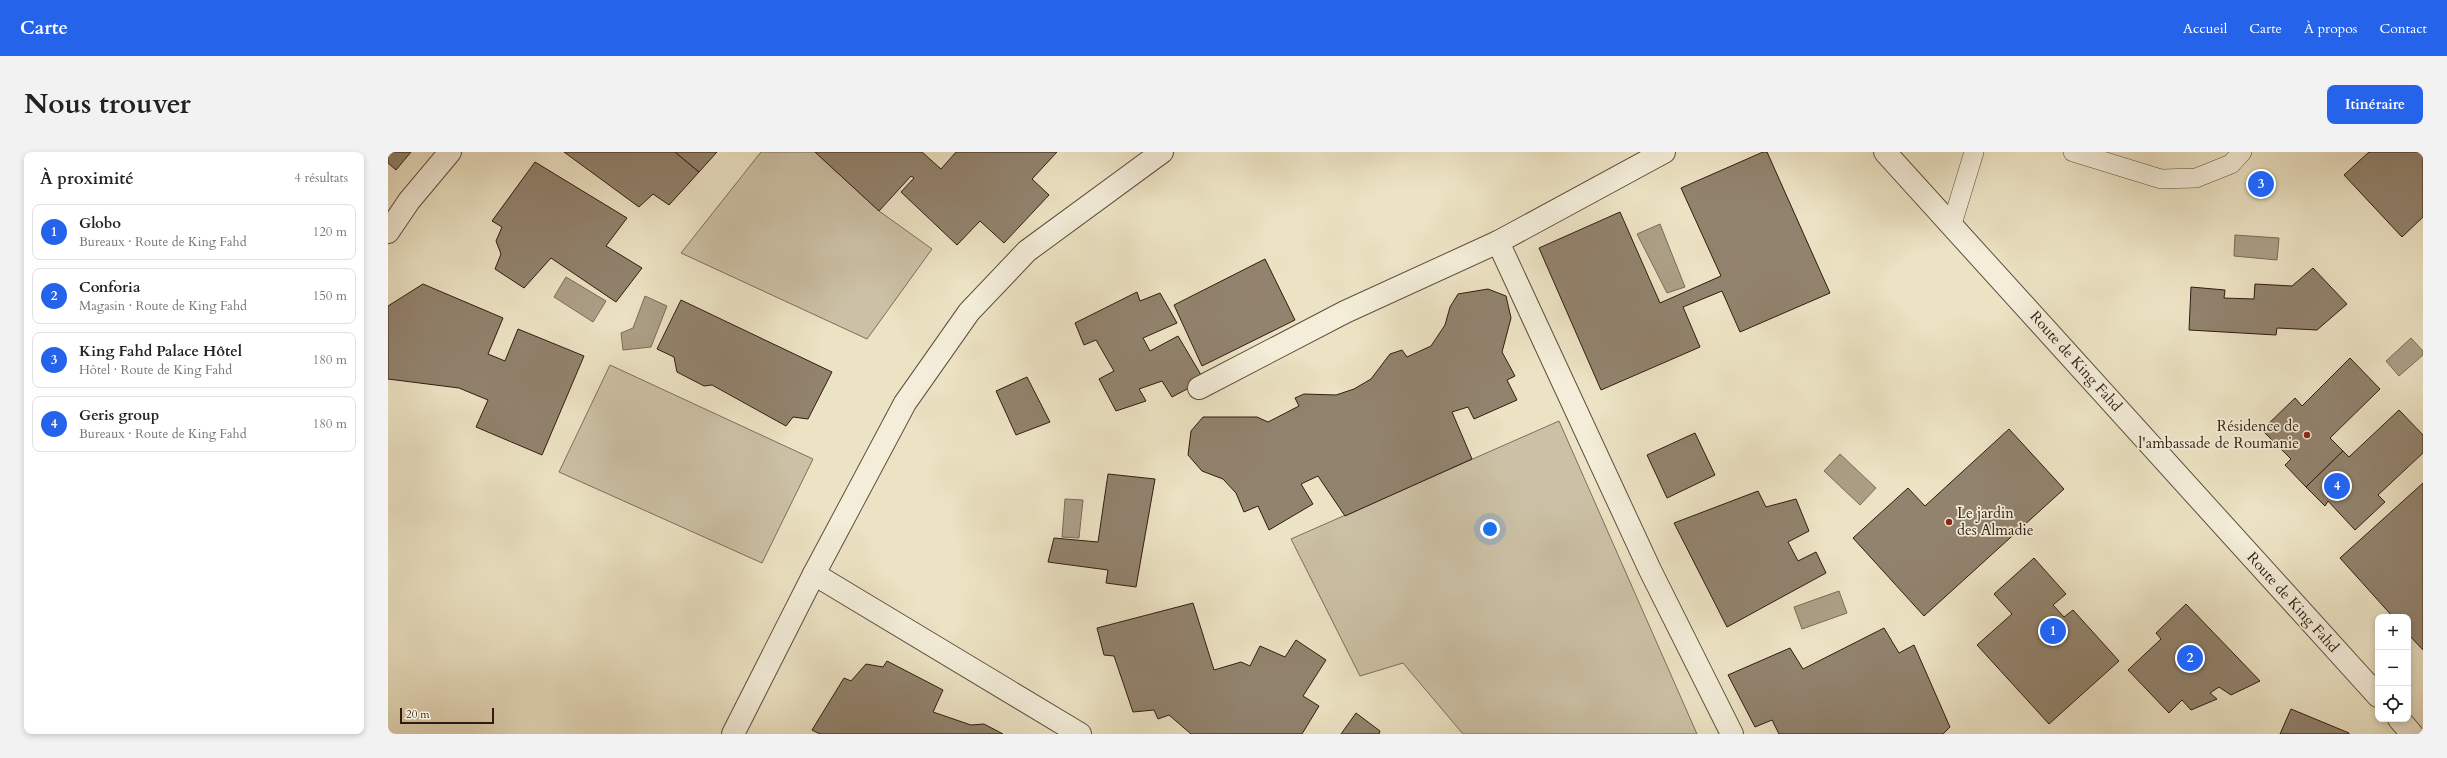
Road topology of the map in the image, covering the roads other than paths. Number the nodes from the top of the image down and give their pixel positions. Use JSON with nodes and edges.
{"nodes":[{"id":1,"x":450,"y":152,"type":"edge"},
{"id":2,"x":1162,"y":152,"type":"edge"},
{"id":3,"x":1664,"y":152,"type":"edge"},
{"id":4,"x":1885,"y":152,"type":"edge"},
{"id":5,"x":1974,"y":152,"type":"edge"},
{"id":6,"x":2073,"y":152,"type":"edge"},
{"id":7,"x":2242,"y":152,"type":"edge"},
{"id":8,"x":1952,"y":224,"type":"junction"},
{"id":9,"x":388,"y":232,"type":"edge"},
{"id":10,"x":1498,"y":242,"type":"junction"},
{"id":11,"x":1199,"y":388,"type":"dead end"},
{"id":12,"x":814,"y":574,"type":"junction"},
{"id":13,"x":2375,"y":693,"type":"edge"},
{"id":14,"x":2402,"y":722,"type":"edge"},
{"id":15,"x":733,"y":734,"type":"edge"},
{"id":16,"x":1080,"y":734,"type":"edge"},
{"id":17,"x":1732,"y":734,"type":"edge"},
{"id":18,"x":2412,"y":734,"type":"edge"}],
"edges":[{"from":1,"to":9,"type":"street"},
{"from":2,"to":12,"type":"street"},
{"from":3,"to":10,"type":"street"},
{"from":4,"to":8,"type":"street","name":"Route de King Fahd"},
{"from":5,"to":8,"type":"lane"},
{"from":6,"to":7,"type":"lane"},
{"from":8,"to":13,"type":"street","name":"Route de King Fahd"},
{"from":10,"to":11,"type":"street"},
{"from":10,"to":17,"type":"street"},
{"from":12,"to":15,"type":"street"},
{"from":12,"to":16,"type":"street"},
{"from":14,"to":18,"type":"street"}]}
